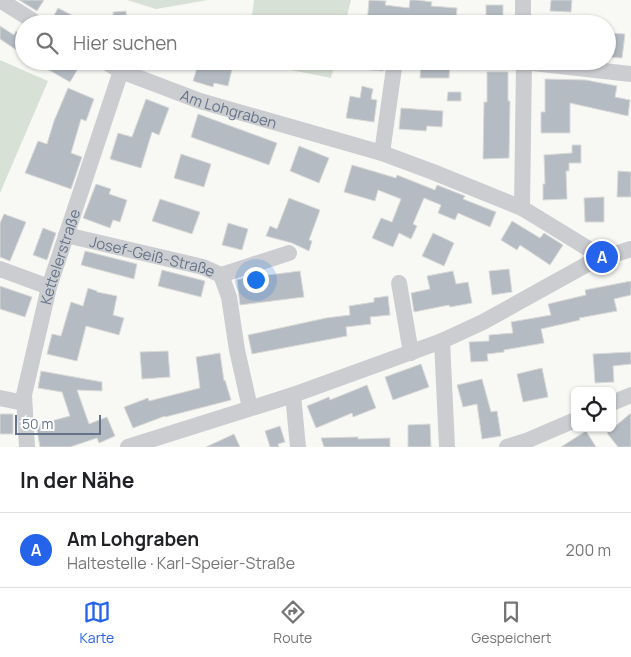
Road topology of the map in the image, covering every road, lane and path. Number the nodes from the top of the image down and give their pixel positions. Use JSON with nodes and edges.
{"nodes":[{"id":1,"x":0,"y":0,"type":"edge"},
{"id":2,"x":523,"y":0,"type":"edge"},
{"id":3,"x":24,"y":15,"type":"edge"},
{"id":4,"x":523,"y":15,"type":"edge"},
{"id":5,"x":394,"y":70,"type":"edge"},
{"id":6,"x":524,"y":70,"type":"edge"},
{"id":7,"x":598,"y":70,"type":"edge"},
{"id":8,"x":121,"y":71,"type":"joint"},
{"id":9,"x":631,"y":74,"type":"edge"},
{"id":10,"x":382,"y":153,"type":"junction"},
{"id":11,"x":522,"y":208,"type":"junction"},
{"id":12,"x":66,"y":235,"type":"junction"},
{"id":13,"x":631,"y":250,"type":"edge"},
{"id":14,"x":289,"y":254,"type":"dead end"},
{"id":15,"x":602,"y":257,"type":"junction"},
{"id":16,"x":0,"y":270,"type":"edge"},
{"id":17,"x":221,"y":275,"type":"junction"},
{"id":18,"x":399,"y":283,"type":"dead end"},
{"id":19,"x":49,"y":287,"type":"junction"},
{"id":20,"x":442,"y":341,"type":"junction"},
{"id":21,"x":410,"y":353,"type":"junction"},
{"id":22,"x":292,"y":395,"type":"junction"},
{"id":23,"x":0,"y":398,"type":"edge"},
{"id":24,"x":24,"y":403,"type":"junction"},
{"id":25,"x":250,"y":408,"type":"junction"},
{"id":26,"x":571,"y":422,"type":"edge"},
{"id":27,"x":27,"y":447,"type":"edge"},
{"id":28,"x":128,"y":447,"type":"edge"},
{"id":29,"x":298,"y":447,"type":"edge"},
{"id":30,"x":447,"y":447,"type":"edge"},
{"id":31,"x":507,"y":447,"type":"edge"}],
"edges":[{"from":1,"to":3,"type":"street"},
{"from":2,"to":4,"type":"street"},
{"from":5,"to":10,"type":"street"},
{"from":6,"to":11,"type":"street"},
{"from":7,"to":9,"type":"street"},
{"from":8,"to":10,"type":"street","name":"Am Lohgraben"},
{"from":8,"to":12,"type":"street","name":"Kettelerstraße"},
{"from":10,"to":11,"type":"street","name":"Am Lohgraben"},
{"from":11,"to":15,"type":"street","name":"Am Lohgraben"},
{"from":12,"to":17,"type":"street","name":"Josef-Geiß-Straße"},
{"from":12,"to":19,"type":"street","name":"Kettelerstraße"},
{"from":13,"to":15,"type":"street"},
{"from":14,"to":17,"type":"street"},
{"from":15,"to":20,"type":"street"},
{"from":16,"to":19,"type":"street"},
{"from":17,"to":25,"type":"street","name":"Josef-Geiß-Straße"},
{"from":18,"to":21,"type":"street"},
{"from":19,"to":24,"type":"street","name":"Kettelerstraße"},
{"from":20,"to":21,"type":"street"},
{"from":20,"to":30,"type":"street"},
{"from":21,"to":22,"type":"street"},
{"from":22,"to":25,"type":"street"},
{"from":22,"to":29,"type":"street"},
{"from":23,"to":24,"type":"street"},
{"from":24,"to":27,"type":"street","name":"Kettelerstraße"},
{"from":25,"to":28,"type":"street"},
{"from":26,"to":31,"type":"street"}]}
